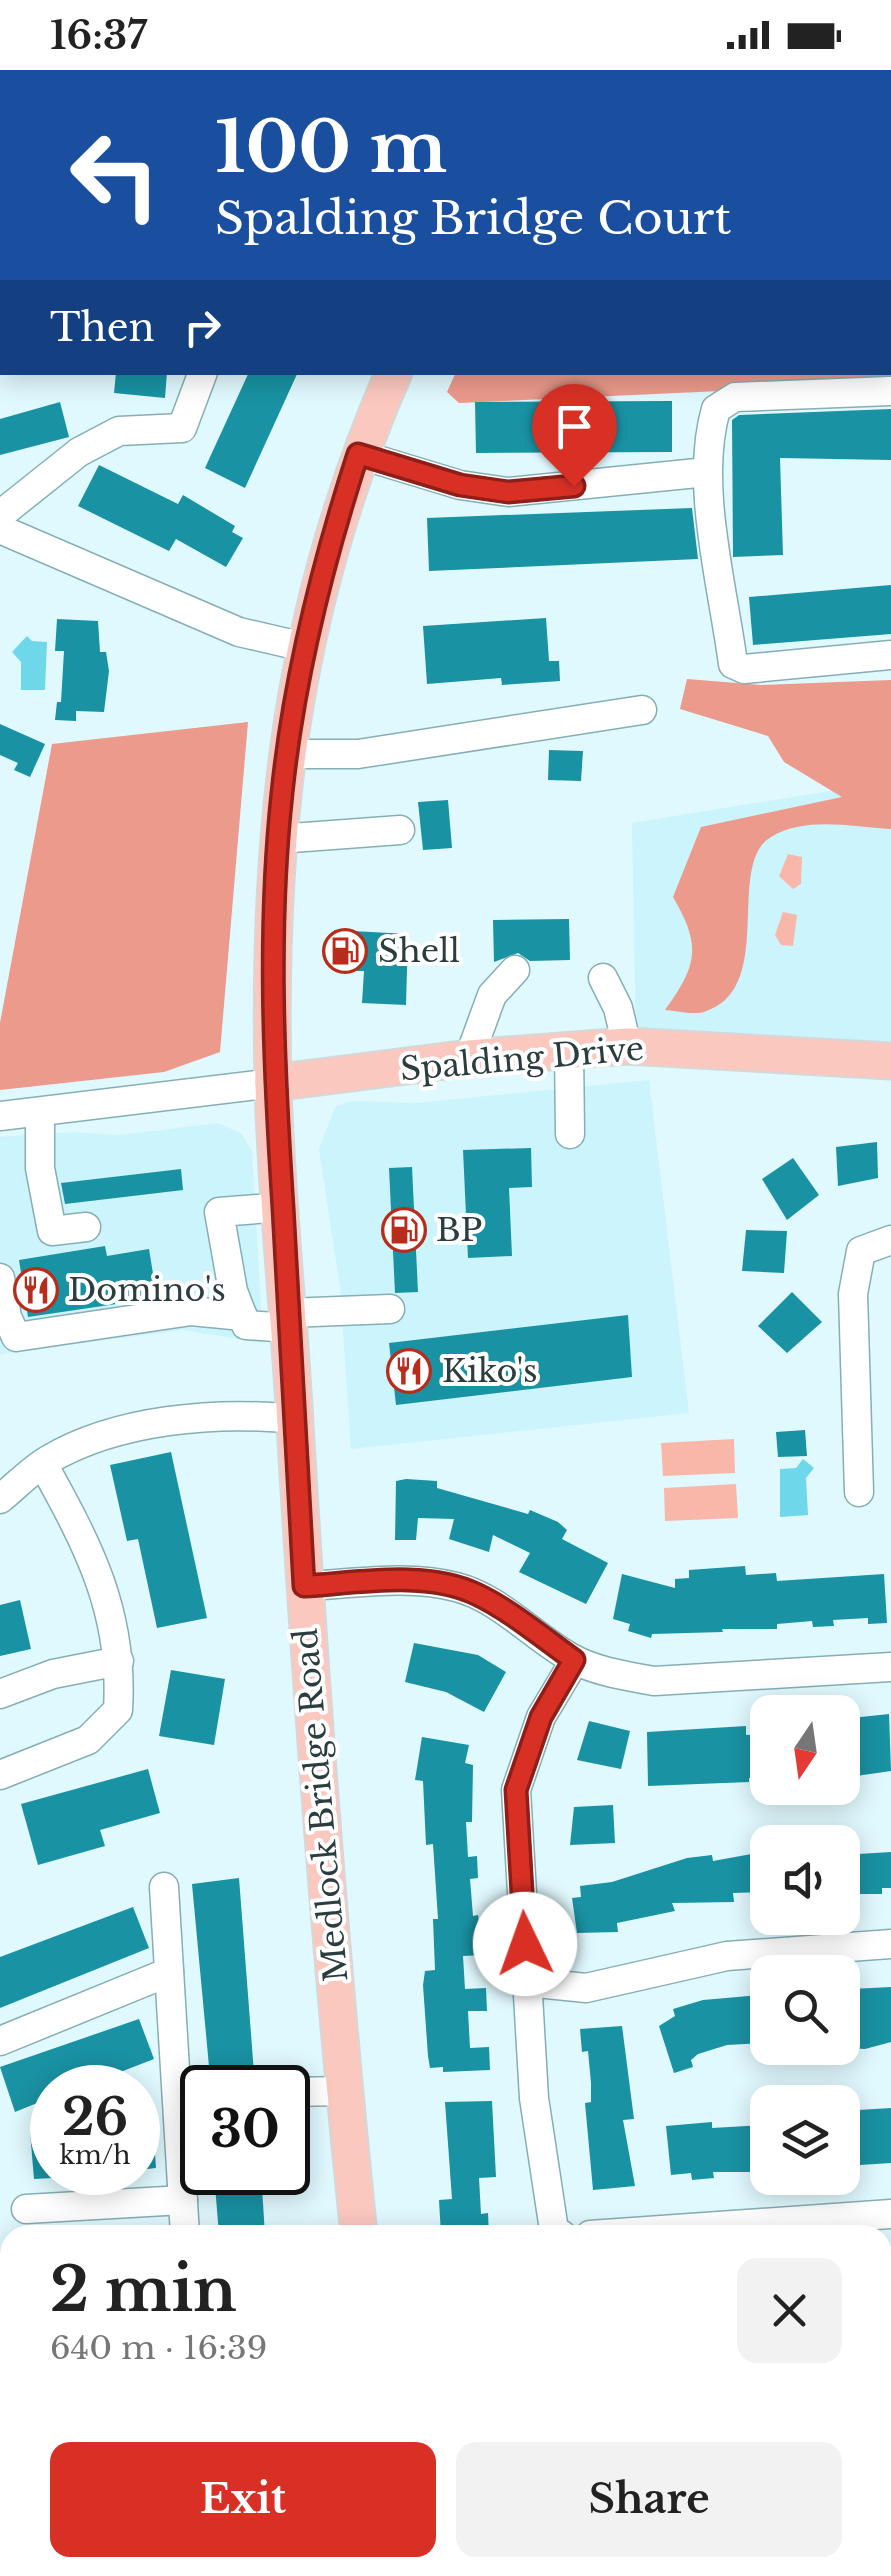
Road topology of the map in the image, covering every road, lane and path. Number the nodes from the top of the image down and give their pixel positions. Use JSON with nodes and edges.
{"nodes":[{"id":1,"x":203,"y":375,"type":"edge"},
{"id":2,"x":393,"y":375,"type":"edge"},
{"id":3,"x":891,"y":390,"type":"edge"},
{"id":4,"x":358,"y":454,"type":"junction"},
{"id":5,"x":707,"y":472,"type":"junction"},
{"id":6,"x":0,"y":515,"type":"edge"},
{"id":7,"x":0,"y":529,"type":"edge"},
{"id":8,"x":304,"y":647,"type":"junction"},
{"id":9,"x":891,"y":655,"type":"edge"},
{"id":10,"x":642,"y":710,"type":"dead end"},
{"id":11,"x":286,"y":754,"type":"junction"},
{"id":12,"x":400,"y":830,"type":"dead end"},
{"id":13,"x":278,"y":839,"type":"junction"},
{"id":14,"x":515,"y":970,"type":"dead end"},
{"id":15,"x":603,"y":978,"type":"dead end"},
{"id":16,"x":627,"y":1046,"type":"junction"},
{"id":17,"x":568,"y":1050,"type":"junction"},
{"id":18,"x":468,"y":1058,"type":"junction"},
{"id":19,"x":891,"y":1061,"type":"edge"},
{"id":20,"x":273,"y":1083,"type":"junction"},
{"id":21,"x":40,"y":1112,"type":"junction"},
{"id":22,"x":0,"y":1116,"type":"edge"},
{"id":23,"x":570,"y":1134,"type":"dead end"},
{"id":24,"x":283,"y":1207,"type":"junction"},
{"id":25,"x":86,"y":1228,"type":"dead end"},
{"id":26,"x":891,"y":1240,"type":"edge"},
{"id":27,"x":0,"y":1278,"type":"edge"},
{"id":28,"x":390,"y":1309,"type":"dead end"},
{"id":29,"x":243,"y":1316,"type":"junction"},
{"id":30,"x":288,"y":1320,"type":"junction"},
{"id":31,"x":295,"y":1419,"type":"junction"},
{"id":32,"x":43,"y":1464,"type":"junction"},
{"id":33,"x":859,"y":1492,"type":"dead end"},
{"id":34,"x":0,"y":1500,"type":"edge"},
{"id":35,"x":304,"y":1586,"type":"junction"},
{"id":36,"x":574,"y":1660,"type":"junction"},
{"id":37,"x":119,"y":1661,"type":"junction"},
{"id":38,"x":891,"y":1667,"type":"edge"},
{"id":39,"x":0,"y":1694,"type":"edge"},
{"id":40,"x":0,"y":1775,"type":"edge"},
{"id":41,"x":164,"y":1887,"type":"dead end"},
{"id":42,"x":891,"y":1944,"type":"edge"},
{"id":43,"x":170,"y":1972,"type":"junction"},
{"id":44,"x":527,"y":1982,"type":"junction"},
{"id":45,"x":0,"y":2041,"type":"edge"},
{"id":46,"x":185,"y":2065,"type":"edge"},
{"id":47,"x":344,"y":2091,"type":"junction"},
{"id":48,"x":310,"y":2092,"type":"edge"},
{"id":49,"x":183,"y":2195,"type":"edge"},
{"id":50,"x":183,"y":2200,"type":"junction"},
{"id":51,"x":26,"y":2209,"type":"dead end"},
{"id":52,"x":891,"y":2214,"type":"edge"},
{"id":53,"x":184,"y":2225,"type":"edge"},
{"id":54,"x":358,"y":2225,"type":"edge"},
{"id":55,"x":553,"y":2225,"type":"edge"},
{"id":56,"x":733,"y":2225,"type":"edge"}],
"edges":[{"from":1,"to":6,"type":"street"},
{"from":2,"to":4,"type":"main road","name":"Medlock Bridge Road"},
{"from":3,"to":5,"type":"street"},
{"from":4,"to":5,"type":"street"},
{"from":4,"to":8,"type":"main road","name":"Medlock Bridge Road"},
{"from":5,"to":9,"type":"street"},
{"from":7,"to":8,"type":"street"},
{"from":8,"to":11,"type":"main road","name":"Medlock Bridge Road"},
{"from":10,"to":11,"type":"street"},
{"from":11,"to":13,"type":"main road","name":"Medlock Bridge Road"},
{"from":12,"to":13,"type":"street"},
{"from":13,"to":20,"type":"main road","name":"Medlock Bridge Road"},
{"from":14,"to":18,"type":"street"},
{"from":15,"to":16,"type":"street"},
{"from":16,"to":17,"type":"main road","name":"Spalding Drive"},
{"from":16,"to":19,"type":"main road","name":"Spalding Drive"},
{"from":17,"to":18,"type":"main road","name":"Spalding Drive"},
{"from":17,"to":23,"type":"street"},
{"from":18,"to":20,"type":"main road","name":"Spalding Drive"},
{"from":20,"to":21,"type":"street"},
{"from":20,"to":24,"type":"main road","name":"Medlock Bridge Road"},
{"from":21,"to":22,"type":"street"},
{"from":21,"to":25,"type":"street"},
{"from":24,"to":29,"type":"street"},
{"from":24,"to":30,"type":"main road","name":"Medlock Bridge Road"},
{"from":26,"to":33,"type":"street"},
{"from":27,"to":29,"type":"street"},
{"from":28,"to":30,"type":"street"},
{"from":29,"to":30,"type":"street"},
{"from":30,"to":31,"type":"main road","name":"Medlock Bridge Road"},
{"from":31,"to":32,"type":"street"},
{"from":31,"to":35,"type":"main road","name":"Medlock Bridge Road"},
{"from":32,"to":34,"type":"street"},
{"from":32,"to":37,"type":"street"},
{"from":35,"to":36,"type":"street"},
{"from":35,"to":47,"type":"main road","name":"Medlock Bridge Road"},
{"from":36,"to":38,"type":"street"},
{"from":36,"to":44,"type":"street"},
{"from":37,"to":39,"type":"street"},
{"from":37,"to":40,"type":"street"},
{"from":41,"to":43,"type":"street"},
{"from":42,"to":44,"type":"street"},
{"from":43,"to":45,"type":"street"},
{"from":43,"to":46,"type":"street"},
{"from":44,"to":55,"type":"street"},
{"from":47,"to":48,"type":"street"},
{"from":47,"to":54,"type":"main road","name":"Medlock Bridge Road"},
{"from":49,"to":50,"type":"street"},
{"from":50,"to":51,"type":"street"},
{"from":50,"to":53,"type":"street"},
{"from":52,"to":56,"type":"street"}]}
